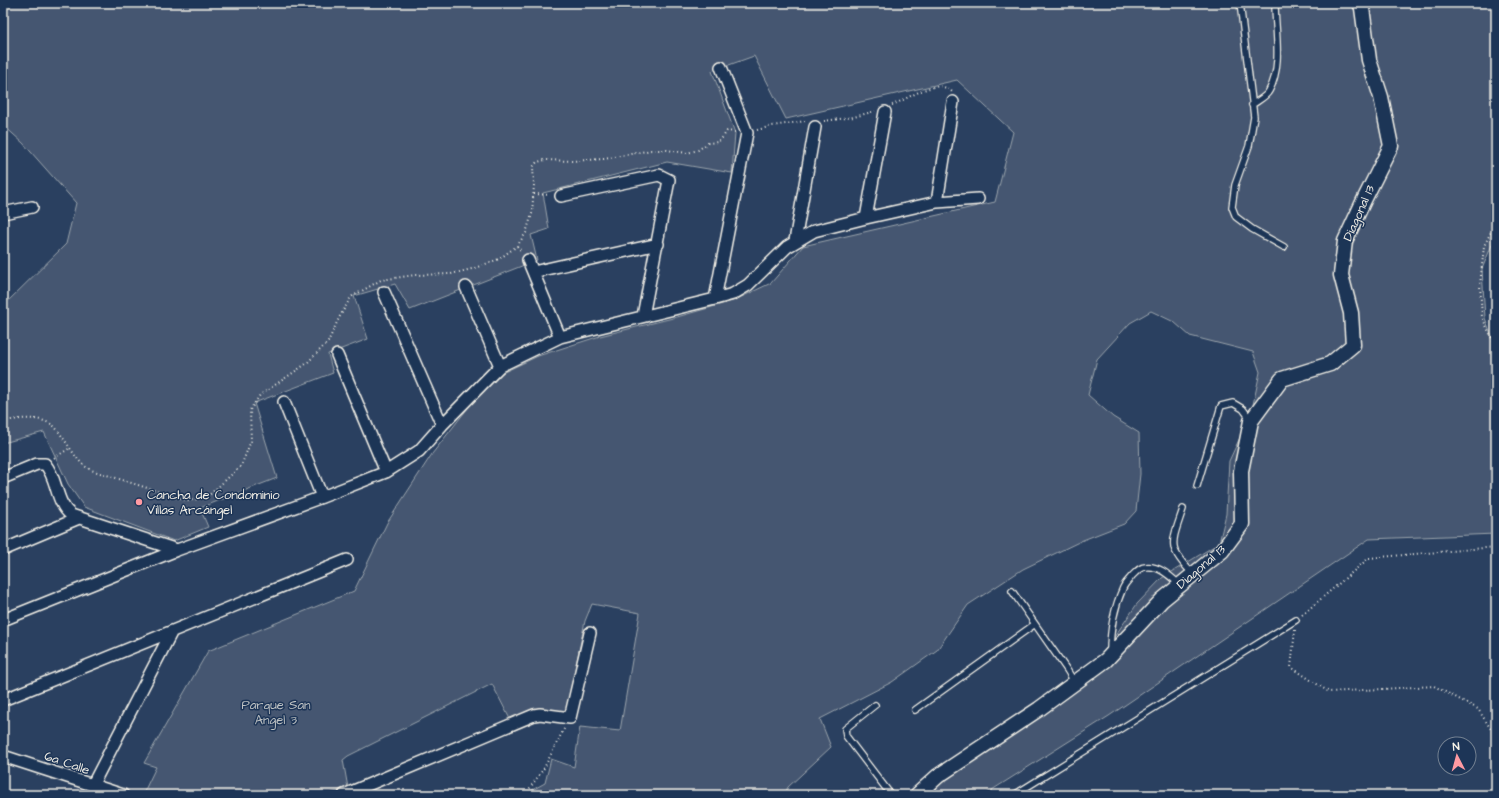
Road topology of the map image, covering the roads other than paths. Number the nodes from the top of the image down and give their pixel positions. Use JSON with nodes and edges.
{"nodes":[{"id":1,"x":1240,"y":3,"type":"edge"},
{"id":2,"x":1275,"y":3,"type":"edge"},
{"id":3,"x":1360,"y":3,"type":"edge"},
{"id":4,"x":721,"y":67,"type":"dead end"},
{"id":5,"x":953,"y":102,"type":"road end"},
{"id":6,"x":1252,"y":105,"type":"junction"},
{"id":7,"x":885,"y":109,"type":"road end"},
{"id":8,"x":815,"y":123,"type":"road end"},
{"id":9,"x":561,"y":196,"type":"road end"},
{"id":10,"x":978,"y":199,"type":"dead end"},
{"id":11,"x":937,"y":202,"type":"junction"},
{"id":12,"x":32,"y":207,"type":"dead end"},
{"id":13,"x":3,"y":213,"type":"edge"},
{"id":14,"x":866,"y":218,"type":"junction"},
{"id":15,"x":795,"y":241,"type":"junction"},
{"id":16,"x":658,"y":244,"type":"junction"},
{"id":17,"x":1284,"y":247,"type":"dead end"},
{"id":18,"x":528,"y":260,"type":"dead end"},
{"id":19,"x":533,"y":272,"type":"junction"},
{"id":20,"x":466,"y":287,"type":"dead end"},
{"id":21,"x":384,"y":292,"type":"dead end"},
{"id":22,"x":715,"y":299,"type":"junction"},
{"id":23,"x":643,"y":316,"type":"junction"},
{"id":24,"x":560,"y":337,"type":"junction"},
{"id":25,"x":337,"y":355,"type":"dead end"},
{"id":26,"x":500,"y":366,"type":"junction"},
{"id":27,"x":284,"y":402,"type":"dead end"},
{"id":28,"x":1251,"y":421,"type":"junction"},
{"id":29,"x":442,"y":425,"type":"junction"},
{"id":30,"x":386,"y":472,"type":"junction"},
{"id":31,"x":3,"y":478,"type":"edge"},
{"id":32,"x":1197,"y":486,"type":"dead end"},
{"id":33,"x":322,"y":497,"type":"junction"},
{"id":34,"x":1183,"y":509,"type":"dead end"},
{"id":35,"x":79,"y":518,"type":"junction"},
{"id":36,"x":3,"y":550,"type":"edge"},
{"id":37,"x":177,"y":550,"type":"junction"},
{"id":38,"x":347,"y":560,"type":"dead end"},
{"id":39,"x":1194,"y":574,"type":"junction"},
{"id":40,"x":1180,"y":585,"type":"junction"},
{"id":41,"x":1012,"y":591,"type":"dead end"},
{"id":42,"x":3,"y":620,"type":"edge"},
{"id":43,"x":1296,"y":620,"type":"road end"},
{"id":44,"x":1035,"y":624,"type":"junction"},
{"id":45,"x":172,"y":631,"type":"junction"},
{"id":46,"x":590,"y":633,"type":"dead end"},
{"id":47,"x":1110,"y":656,"type":"junction"},
{"id":48,"x":1075,"y":683,"type":"junction"},
{"id":49,"x":3,"y":700,"type":"edge"},
{"id":50,"x":875,"y":705,"type":"dead end"},
{"id":51,"x":915,"y":710,"type":"dead end"},
{"id":52,"x":3,"y":756,"type":"edge"},
{"id":53,"x":92,"y":786,"type":"junction"},
{"id":54,"x":123,"y":795,"type":"edge"},
{"id":55,"x":344,"y":795,"type":"edge"},
{"id":56,"x":891,"y":795,"type":"edge"},
{"id":57,"x":917,"y":795,"type":"edge"},
{"id":58,"x":1014,"y":795,"type":"edge"}],
"edges":[{"from":1,"to":6,"type":"lane"},
{"from":2,"to":6,"type":"lane"},
{"from":3,"to":28,"type":"street","name":"Diagonal 13"},
{"from":4,"to":22,"type":"street"},
{"from":5,"to":11,"type":"street"},
{"from":6,"to":17,"type":"lane"},
{"from":7,"to":14,"type":"street"},
{"from":8,"to":15,"type":"street"},
{"from":9,"to":16,"type":"street"},
{"from":10,"to":11,"type":"street"},
{"from":11,"to":14,"type":"street"},
{"from":12,"to":13,"type":"street"},
{"from":14,"to":15,"type":"street"},
{"from":15,"to":22,"type":"street"},
{"from":16,"to":19,"type":"street"},
{"from":16,"to":23,"type":"street"},
{"from":18,"to":19,"type":"street"},
{"from":19,"to":24,"type":"street"},
{"from":20,"to":26,"type":"street"},
{"from":21,"to":29,"type":"street"},
{"from":22,"to":23,"type":"street"},
{"from":23,"to":24,"type":"street"},
{"from":24,"to":26,"type":"street"},
{"from":25,"to":30,"type":"street"},
{"from":26,"to":29,"type":"street"},
{"from":27,"to":33,"type":"street"},
{"from":28,"to":32,"type":"lane"},
{"from":28,"to":39,"type":"street","name":"Diagonal 13"},
{"from":29,"to":30,"type":"street"},
{"from":30,"to":33,"type":"street"},
{"from":31,"to":35,"type":"street"},
{"from":33,"to":37,"type":"street"},
{"from":34,"to":39,"type":"lane"},
{"from":35,"to":36,"type":"street"},
{"from":35,"to":37,"type":"street"},
{"from":37,"to":42,"type":"street"},
{"from":38,"to":45,"type":"street"},
{"from":39,"to":40,"type":"street","name":"Diagonal 13"},
{"from":40,"to":47,"type":"street","name":"Diagonal 13"},
{"from":40,"to":47,"type":"lane"},
{"from":41,"to":44,"type":"lane"},
{"from":43,"to":58,"type":"lane"},
{"from":44,"to":48,"type":"lane"},
{"from":44,"to":51,"type":"lane"},
{"from":45,"to":49,"type":"street"},
{"from":45,"to":53,"type":"street"},
{"from":46,"to":55,"type":"street"},
{"from":47,"to":48,"type":"street","name":"Diagonal 13"},
{"from":48,"to":57,"type":"street","name":"Diagonal 13"},
{"from":50,"to":56,"type":"lane"},
{"from":52,"to":53,"type":"street","name":"6a Calle"},
{"from":53,"to":54,"type":"street","name":"6a Calle"}]}
